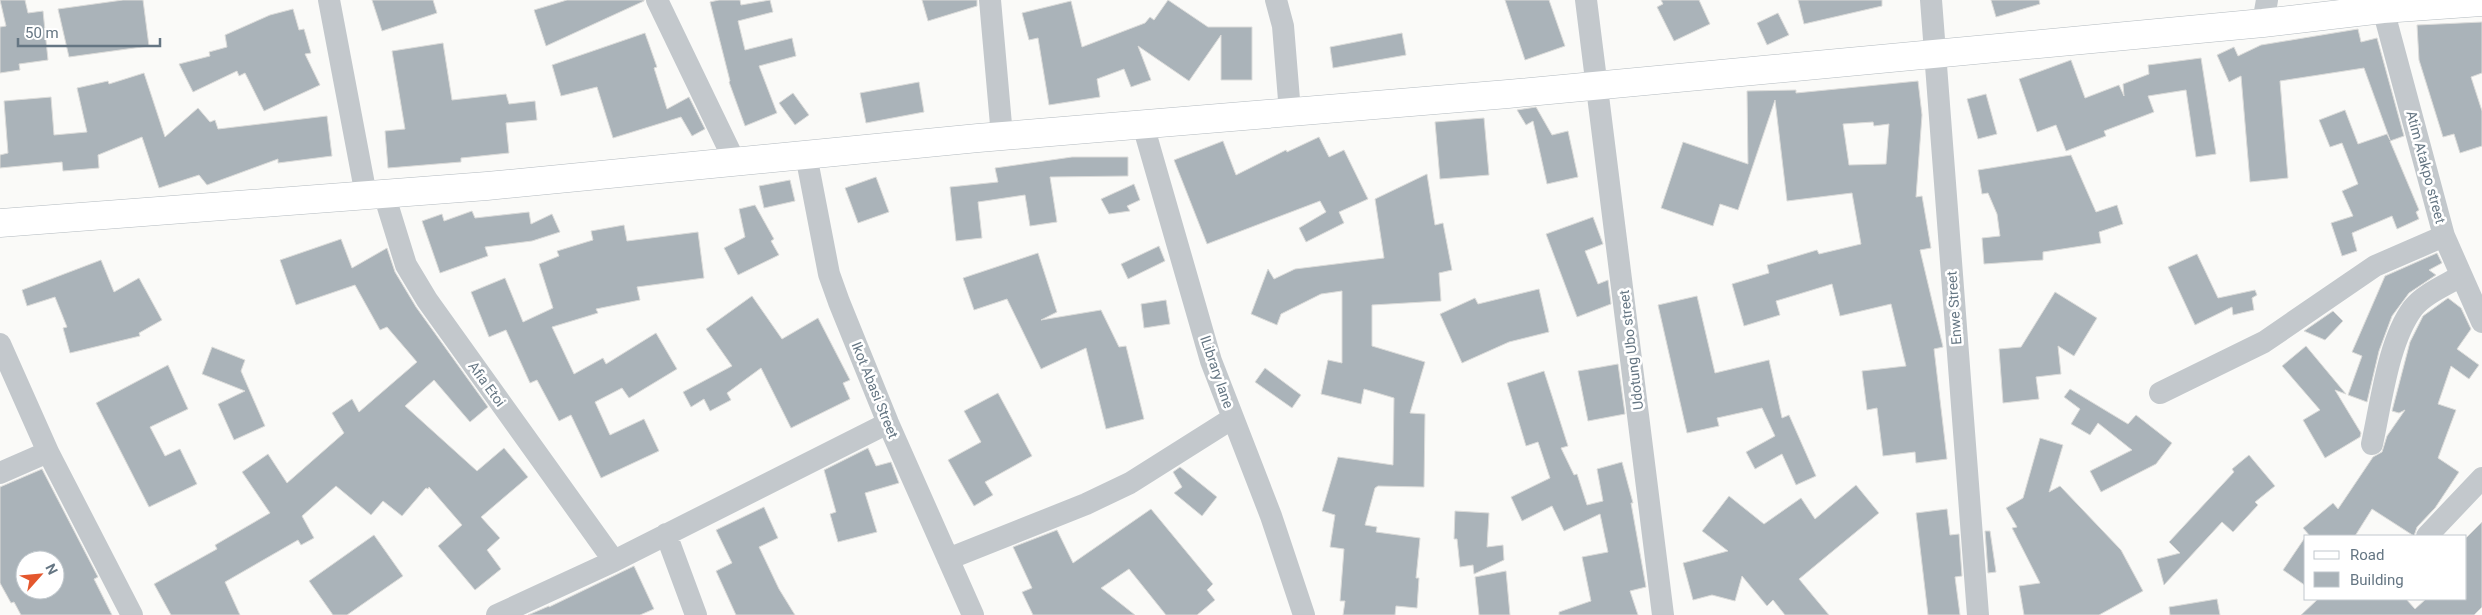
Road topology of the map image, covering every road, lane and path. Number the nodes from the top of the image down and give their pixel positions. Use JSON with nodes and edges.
{"nodes":[{"id":1,"x":328,"y":0,"type":"edge"},
{"id":2,"x":657,"y":0,"type":"edge"},
{"id":3,"x":990,"y":0,"type":"edge"},
{"id":4,"x":1276,"y":0,"type":"edge"},
{"id":5,"x":1586,"y":0,"type":"edge"},
{"id":6,"x":1931,"y":0,"type":"edge"},
{"id":7,"x":2482,"y":2,"type":"edge"},
{"id":8,"x":2383,"y":8,"type":"junction"},
{"id":9,"x":2265,"y":12,"type":"edge"},
{"id":10,"x":1935,"y":53,"type":"junction"},
{"id":11,"x":1599,"y":85,"type":"junction"},
{"id":12,"x":1290,"y":112,"type":"junction"},
{"id":13,"x":1143,"y":125,"type":"junction"},
{"id":14,"x":1002,"y":136,"type":"junction"},
{"id":15,"x":806,"y":155,"type":"junction"},
{"id":16,"x":735,"y":162,"type":"junction"},
{"id":17,"x":375,"y":195,"type":"junction"},
{"id":18,"x":0,"y":223,"type":"edge"},
{"id":19,"x":2444,"y":236,"type":"junction"},
{"id":20,"x":2461,"y":276,"type":"junction"},
{"id":21,"x":2482,"y":322,"type":"edge"},
{"id":22,"x":0,"y":344,"type":"edge"},
{"id":23,"x":2160,"y":393,"type":"dead end"},
{"id":24,"x":1233,"y":418,"type":"junction"},
{"id":25,"x":888,"y":423,"type":"junction"},
{"id":26,"x":2372,"y":444,"type":"dead end"},
{"id":27,"x":48,"y":452,"type":"junction"},
{"id":28,"x":0,"y":474,"type":"edge"},
{"id":29,"x":2482,"y":478,"type":"edge"},
{"id":30,"x":666,"y":534,"type":"junction"},
{"id":31,"x":2428,"y":535,"type":"edge"},
{"id":32,"x":948,"y":559,"type":"junction"},
{"id":33,"x":614,"y":561,"type":"junction"},
{"id":34,"x":132,"y":615,"type":"edge"},
{"id":35,"x":497,"y":615,"type":"edge"},
{"id":36,"x":696,"y":615,"type":"edge"},
{"id":37,"x":973,"y":615,"type":"edge"},
{"id":38,"x":1304,"y":615,"type":"edge"},
{"id":39,"x":1663,"y":615,"type":"edge"},
{"id":40,"x":1978,"y":615,"type":"edge"}],
"edges":[{"from":1,"to":17,"type":"street","name":"Afia Etoi"},
{"from":2,"to":16,"type":"street"},
{"from":3,"to":14,"type":"street"},
{"from":4,"to":12,"type":"street"},
{"from":5,"to":11,"type":"street","name":"Udotung Ubo street"},
{"from":6,"to":10,"type":"street","name":"Enwe Street"},
{"from":7,"to":8,"type":"street"},
{"from":8,"to":9,"type":"street"},
{"from":8,"to":19,"type":"street","name":"Atim Atakpo street"},
{"from":9,"to":10,"type":"street"},
{"from":10,"to":11,"type":"street"},
{"from":10,"to":40,"type":"street","name":"Enwe Street"},
{"from":11,"to":12,"type":"street"},
{"from":11,"to":39,"type":"street","name":"Udotung Ubo street"},
{"from":12,"to":13,"type":"street"},
{"from":13,"to":14,"type":"street"},
{"from":13,"to":24,"type":"street","name":"lLibrary lane"},
{"from":14,"to":15,"type":"street"},
{"from":15,"to":16,"type":"street"},
{"from":15,"to":25,"type":"street","name":"Ikot Abasi Street"},
{"from":16,"to":17,"type":"street"},
{"from":17,"to":18,"type":"street"},
{"from":17,"to":33,"type":"street","name":"Afia Etoi"},
{"from":19,"to":20,"type":"street","name":"Atim Atakpo street"},
{"from":19,"to":23,"type":"street"},
{"from":20,"to":21,"type":"street","name":"Atim Atakpo street"},
{"from":20,"to":26,"type":"street"},
{"from":22,"to":27,"type":"street"},
{"from":24,"to":32,"type":"street"},
{"from":24,"to":38,"type":"street","name":"lLibrary lane"},
{"from":25,"to":30,"type":"street"},
{"from":25,"to":32,"type":"street","name":"Ikot Abasi Street"},
{"from":27,"to":28,"type":"street"},
{"from":27,"to":34,"type":"street"},
{"from":29,"to":31,"type":"street"},
{"from":30,"to":33,"type":"street"},
{"from":30,"to":36,"type":"street"},
{"from":32,"to":37,"type":"street","name":"Ikot Abasi Street"},
{"from":33,"to":35,"type":"street"}]}
